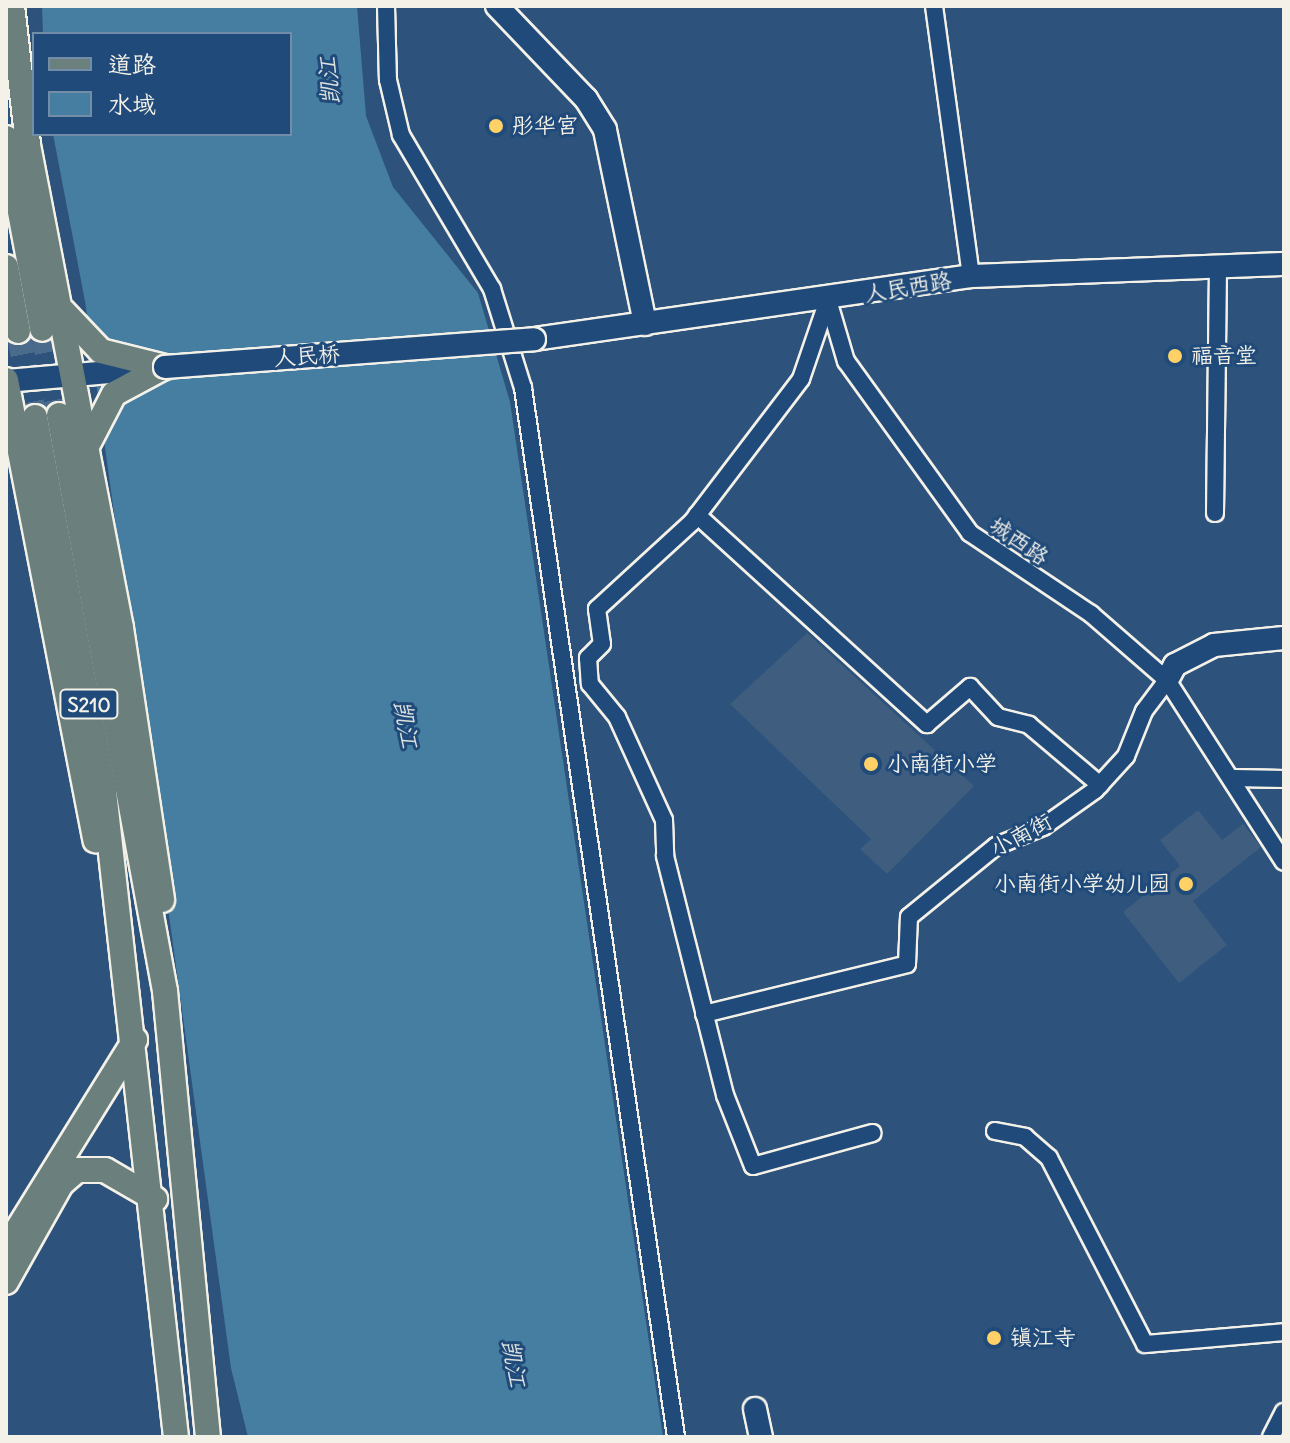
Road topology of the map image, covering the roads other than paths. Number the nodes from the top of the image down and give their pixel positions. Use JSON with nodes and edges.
{"nodes":[{"id":1,"x":12,"y":6,"type":"edge"},
{"id":2,"x":386,"y":6,"type":"edge"},
{"id":3,"x":497,"y":6,"type":"edge"},
{"id":4,"x":934,"y":6,"type":"edge"},
{"id":5,"x":32,"y":134,"type":"edge"},
{"id":6,"x":32,"y":136,"type":"edge"},
{"id":7,"x":6,"y":138,"type":"edge"},
{"id":8,"x":1284,"y":264,"type":"edge"},
{"id":9,"x":1218,"y":265,"type":"junction"},
{"id":10,"x":6,"y":267,"type":"edge"},
{"id":11,"x":971,"y":276,"type":"junction"},
{"id":12,"x":828,"y":300,"type":"junction"},
{"id":13,"x":58,"y":301,"type":"junction"},
{"id":14,"x":645,"y":324,"type":"junction"},
{"id":15,"x":534,"y":339,"type":"joint"},
{"id":16,"x":165,"y":367,"type":"junction"},
{"id":17,"x":77,"y":374,"type":"junction"},
{"id":18,"x":6,"y":380,"type":"edge"},
{"id":19,"x":89,"y":439,"type":"junction"},
{"id":20,"x":1215,"y":513,"type":"dead end"},
{"id":21,"x":697,"y":515,"type":"junction"},
{"id":22,"x":1284,"y":638,"type":"edge"},
{"id":23,"x":1167,"y":680,"type":"junction"},
{"id":24,"x":1234,"y":778,"type":"junction"},
{"id":25,"x":1284,"y":779,"type":"edge"},
{"id":26,"x":1100,"y":785,"type":"junction"},
{"id":27,"x":1284,"y":862,"type":"edge"},
{"id":28,"x":165,"y":991,"type":"junction"},
{"id":29,"x":130,"y":994,"type":"junction"},
{"id":30,"x":704,"y":1014,"type":"junction"},
{"id":31,"x":135,"y":1040,"type":"junction"},
{"id":32,"x":995,"y":1131,"type":"dead end"},
{"id":33,"x":873,"y":1133,"type":"dead end"},
{"id":34,"x":155,"y":1199,"type":"junction"},
{"id":35,"x":6,"y":1248,"type":"edge"},
{"id":36,"x":6,"y":1282,"type":"edge"},
{"id":37,"x":1284,"y":1332,"type":"edge"},
{"id":38,"x":755,"y":1409,"type":"dead end"},
{"id":39,"x":1284,"y":1412,"type":"edge"},
{"id":40,"x":176,"y":1437,"type":"edge"},
{"id":41,"x":208,"y":1437,"type":"edge"},
{"id":42,"x":676,"y":1437,"type":"edge"},
{"id":43,"x":761,"y":1437,"type":"edge"},
{"id":44,"x":1271,"y":1437,"type":"edge"}],
"edges":[{"from":1,"to":5,"type":"main road"},
{"from":2,"to":42,"type":"street"},
{"from":3,"to":14,"type":"street"},
{"from":4,"to":11,"type":"street"},
{"from":6,"to":13,"type":"main road"},
{"from":7,"to":10,"type":"main road"},
{"from":8,"to":9,"type":"street","name":"人民西路"},
{"from":9,"to":11,"type":"street","name":"人民西路"},
{"from":9,"to":20,"type":"street"},
{"from":11,"to":12,"type":"street","name":"人民西路"},
{"from":12,"to":14,"type":"street","name":"人民西路"},
{"from":12,"to":21,"type":"street"},
{"from":12,"to":23,"type":"street","name":"城西路"},
{"from":13,"to":16,"type":"main road"},
{"from":13,"to":17,"type":"main road"},
{"from":14,"to":15,"type":"street","name":"人民西路"},
{"from":15,"to":16,"type":"street","name":"人民桥","bridge":true},
{"from":16,"to":17,"type":"street","name":"人民桥"},
{"from":16,"to":19,"type":"main road"},
{"from":17,"to":18,"type":"street","name":"人民桥"},
{"from":17,"to":19,"type":"main road"},
{"from":18,"to":29,"type":"main road"},
{"from":19,"to":28,"type":"main road"},
{"from":21,"to":26,"type":"street"},
{"from":21,"to":30,"type":"street"},
{"from":22,"to":23,"type":"street","name":"小南街"},
{"from":23,"to":24,"type":"street","name":"城西路"},
{"from":23,"to":26,"type":"street","name":"小南街"},
{"from":24,"to":25,"type":"street"},
{"from":24,"to":27,"type":"street","name":"城西路"},
{"from":26,"to":30,"type":"street","name":"小南街"},
{"from":28,"to":29,"type":"main road","number":"S210"},
{"from":28,"to":41,"type":"main road","number":"S210"},
{"from":29,"to":31,"type":"main road","number":"S210"},
{"from":30,"to":33,"type":"street"},
{"from":31,"to":34,"type":"main road","number":"S210"},
{"from":31,"to":35,"type":"main road"},
{"from":32,"to":37,"type":"street"},
{"from":34,"to":36,"type":"main road"},
{"from":34,"to":40,"type":"main road","number":"S210"},
{"from":38,"to":43,"type":"street"},
{"from":39,"to":44,"type":"street"}]}
